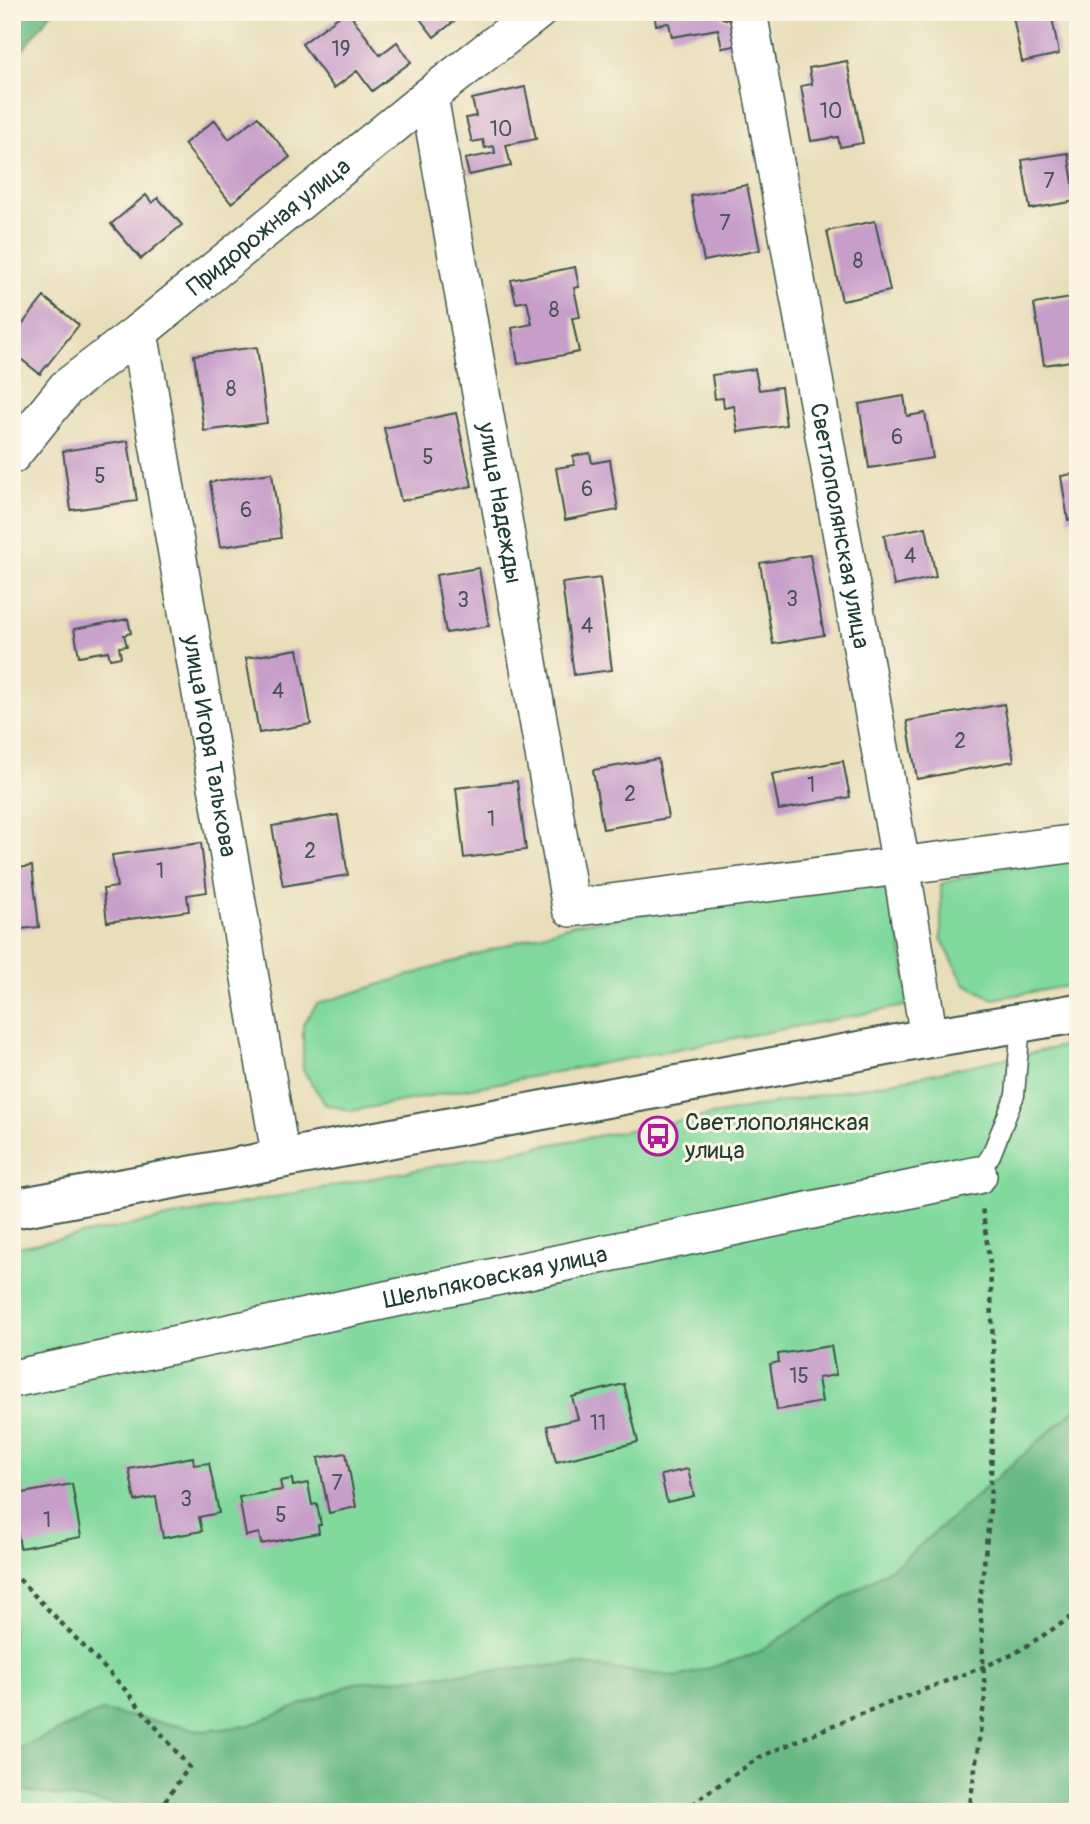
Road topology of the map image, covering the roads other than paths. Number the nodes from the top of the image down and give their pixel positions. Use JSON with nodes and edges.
{"nodes":[{"id":1,"x":537,"y":12,"type":"edge"},
{"id":2,"x":748,"y":12,"type":"edge"},
{"id":3,"x":429,"y":96,"type":"junction"},
{"id":4,"x":139,"y":332,"type":"junction"},
{"id":5,"x":12,"y":455,"type":"edge"},
{"id":6,"x":1078,"y":843,"type":"edge"},
{"id":7,"x":901,"y":865,"type":"junction"},
{"id":8,"x":1078,"y":1013,"type":"edge"},
{"id":9,"x":1021,"y":1024,"type":"junction"},
{"id":10,"x":929,"y":1038,"type":"junction"},
{"id":11,"x":281,"y":1159,"type":"junction"},
{"id":12,"x":978,"y":1175,"type":"joint"},
{"id":13,"x":12,"y":1209,"type":"edge"},
{"id":14,"x":12,"y":1379,"type":"edge"}],
"edges":[{"from":1,"to":3,"type":"street","name":"Придорожная улица"},
{"from":2,"to":7,"type":"street","name":"Светлополянская улица"},
{"from":3,"to":4,"type":"street","name":"Придорожная улица"},
{"from":3,"to":7,"type":"street","name":"улица Надежды"},
{"from":4,"to":5,"type":"street","name":"Придорожная улица"},
{"from":4,"to":11,"type":"street","name":"улица Игоря Талькова"},
{"from":6,"to":7,"type":"street"},
{"from":7,"to":10,"type":"street","name":"Светлополянская улица"},
{"from":8,"to":9,"type":"street"},
{"from":9,"to":10,"type":"street"},
{"from":9,"to":12,"type":"lane"},
{"from":10,"to":11,"type":"street"},
{"from":11,"to":13,"type":"street"},
{"from":12,"to":14,"type":"street","name":"Шельпяковская улица"}]}
